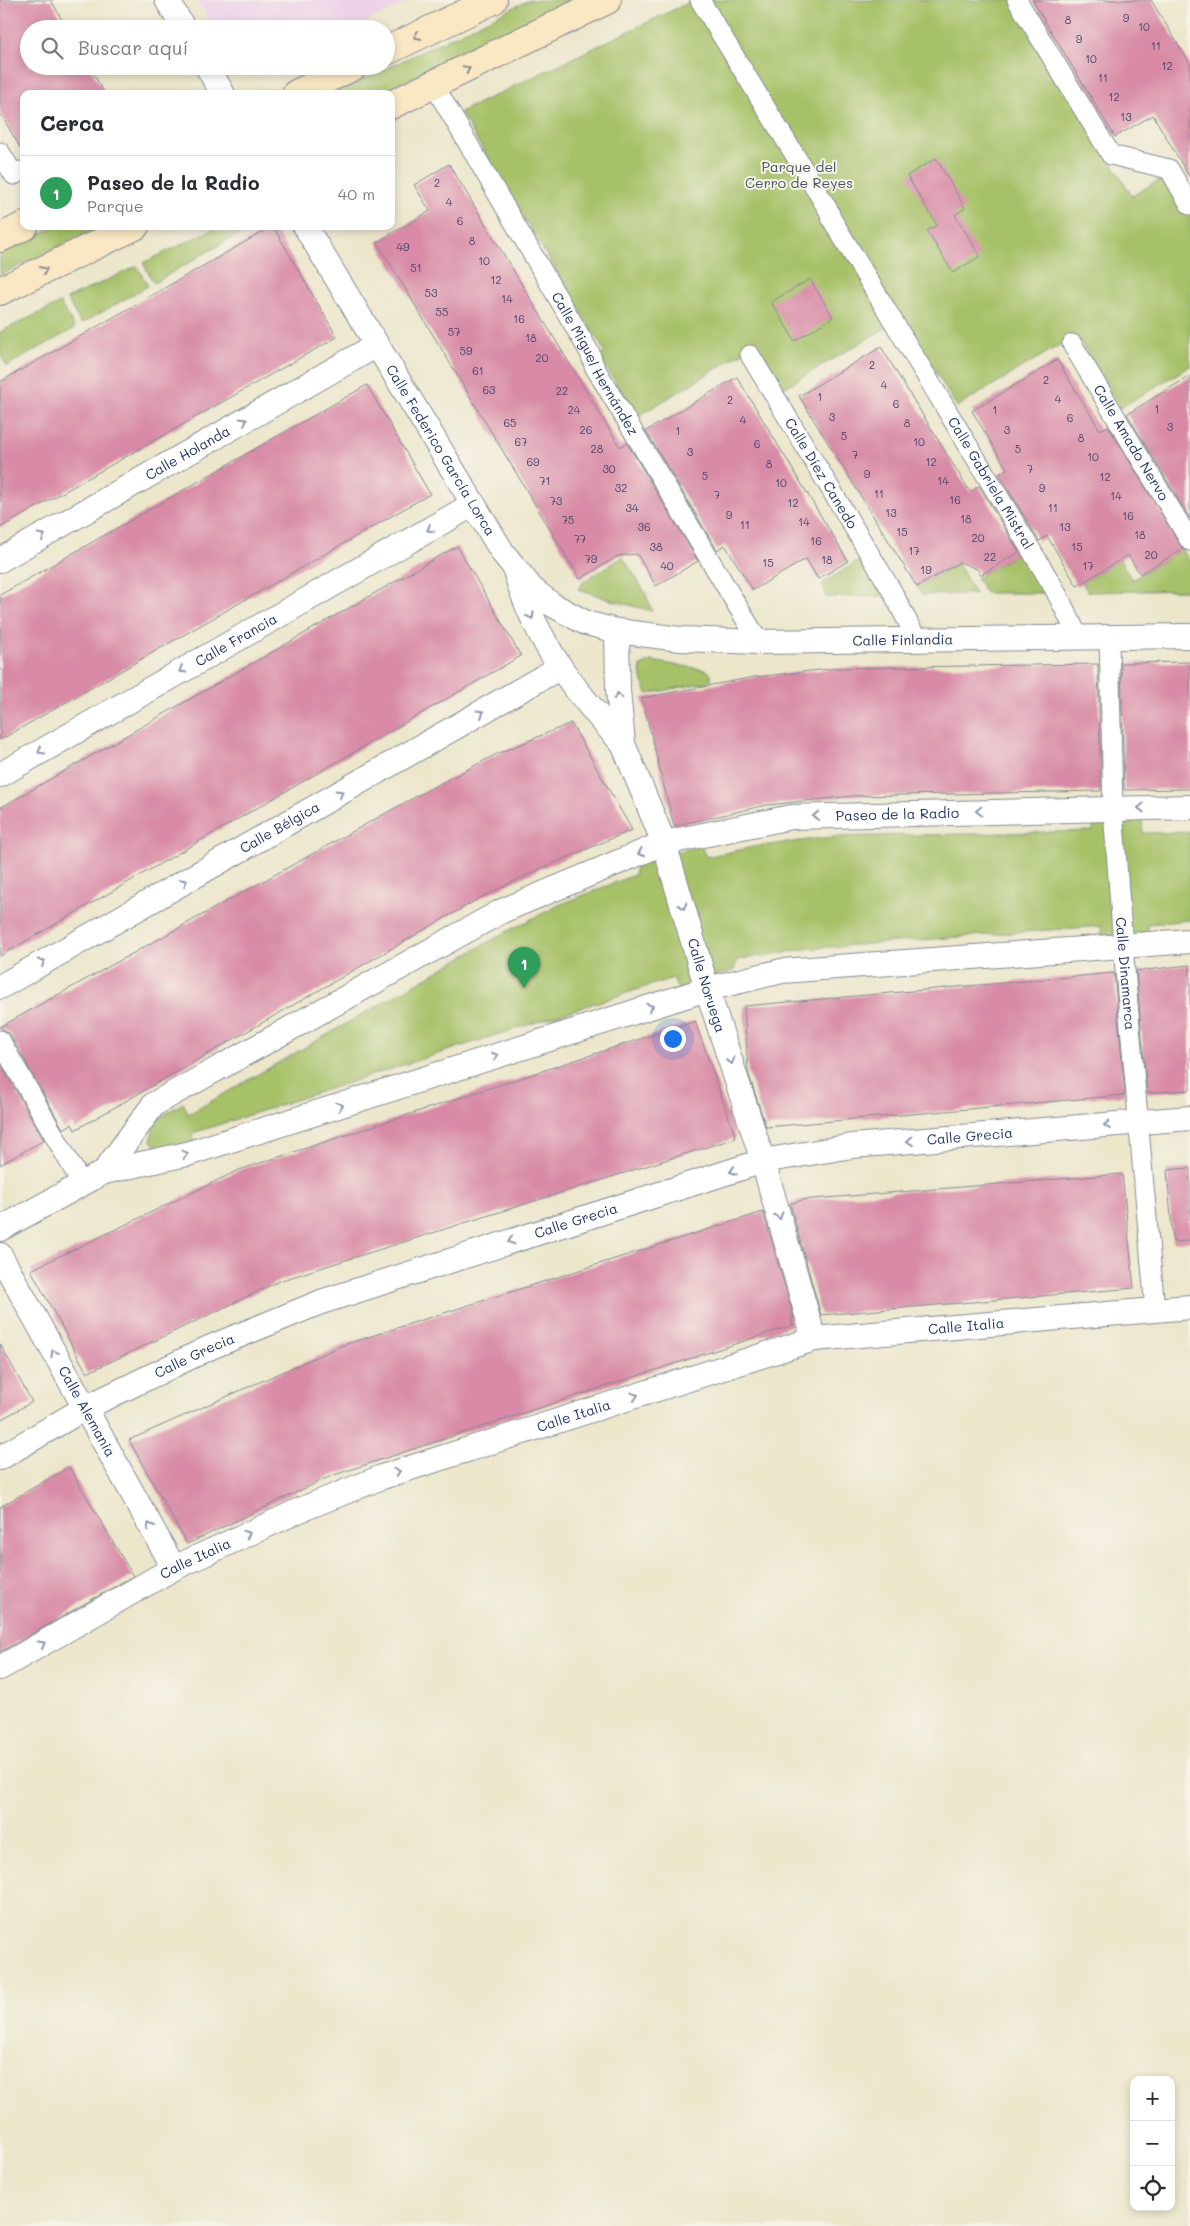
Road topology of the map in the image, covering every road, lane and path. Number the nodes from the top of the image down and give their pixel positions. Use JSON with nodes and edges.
{"nodes":[{"id":1,"x":167,"y":0,"type":"edge"},
{"id":2,"x":493,"y":0,"type":"edge"},
{"id":3,"x":608,"y":0,"type":"edge"},
{"id":4,"x":700,"y":0,"type":"edge"},
{"id":5,"x":1017,"y":0,"type":"edge"},
{"id":6,"x":179,"y":20,"type":"edge"},
{"id":7,"x":395,"y":47,"type":"edge"},
{"id":8,"x":212,"y":75,"type":"edge"},
{"id":9,"x":335,"y":75,"type":"edge"},
{"id":10,"x":434,"y":85,"type":"junction"},
{"id":11,"x":221,"y":90,"type":"edge"},
{"id":12,"x":304,"y":90,"type":"edge"},
{"id":13,"x":395,"y":102,"type":"edge"},
{"id":14,"x":0,"y":152,"type":"edge"},
{"id":15,"x":20,"y":171,"type":"dead end"},
{"id":16,"x":1190,"y":205,"type":"edge"},
{"id":17,"x":20,"y":228,"type":"edge"},
{"id":18,"x":127,"y":230,"type":"edge"},
{"id":19,"x":307,"y":230,"type":"edge"},
{"id":20,"x":0,"y":238,"type":"edge"},
{"id":21,"x":0,"y":292,"type":"edge"},
{"id":22,"x":1072,"y":344,"type":"dead end"},
{"id":23,"x":377,"y":345,"type":"junction"},
{"id":24,"x":750,"y":355,"type":"dead end"},
{"id":25,"x":472,"y":505,"type":"junction"},
{"id":26,"x":1190,"y":541,"type":"edge"},
{"id":27,"x":0,"y":560,"type":"edge"},
{"id":28,"x":515,"y":571,"type":"junction"},
{"id":29,"x":617,"y":631,"type":"junction"},
{"id":30,"x":1190,"y":636,"type":"edge"},
{"id":31,"x":1079,"y":638,"type":"junction"},
{"id":32,"x":1109,"y":638,"type":"junction"},
{"id":33,"x":917,"y":640,"type":"junction"},
{"id":34,"x":759,"y":642,"type":"junction"},
{"id":35,"x":559,"y":668,"type":"junction"},
{"id":36,"x":623,"y":744,"type":"junction"},
{"id":37,"x":0,"y":775,"type":"edge"},
{"id":38,"x":1190,"y":807,"type":"edge"},
{"id":39,"x":1113,"y":809,"type":"junction"},
{"id":40,"x":664,"y":843,"type":"junction"},
{"id":41,"x":1190,"y":941,"type":"edge"},
{"id":42,"x":1123,"y":947,"type":"junction"},
{"id":43,"x":0,"y":987,"type":"edge"},
{"id":44,"x":707,"y":989,"type":"junction"},
{"id":45,"x":0,"y":1040,"type":"edge"},
{"id":46,"x":1190,"y":1118,"type":"edge"},
{"id":47,"x":1138,"y":1123,"type":"junction"},
{"id":48,"x":138,"y":1125,"type":"junction"},
{"id":49,"x":161,"y":1160,"type":"junction"},
{"id":50,"x":764,"y":1161,"type":"junction"},
{"id":51,"x":104,"y":1172,"type":"junction"},
{"id":52,"x":82,"y":1184,"type":"junction"},
{"id":53,"x":0,"y":1229,"type":"edge"},
{"id":54,"x":0,"y":1255,"type":"edge"},
{"id":55,"x":1190,"y":1307,"type":"edge"},
{"id":56,"x":1155,"y":1310,"type":"junction"},
{"id":57,"x":814,"y":1339,"type":"junction"},
{"id":58,"x":85,"y":1408,"type":"junction"},
{"id":59,"x":0,"y":1458,"type":"edge"},
{"id":60,"x":174,"y":1568,"type":"junction"},
{"id":61,"x":0,"y":1668,"type":"edge"}],
"edges":[{"from":1,"to":6,"type":"street"},
{"from":2,"to":7,"type":"main road","one_way":true},
{"from":10,"to":3,"type":"main road","one_way":true},
{"from":4,"to":31,"type":"street","name":"Calle Gabriela Mistral"},
{"from":5,"to":16,"type":"street"},
{"from":8,"to":11,"type":"street"},
{"from":9,"to":12,"type":"main road"},
{"from":10,"to":13,"type":"main road"},
{"from":10,"to":34,"type":"street","name":"Calle Miguel Hernández"},
{"from":14,"to":15,"type":"street"},
{"from":17,"to":20,"type":"main road"},
{"from":21,"to":18,"type":"main road","one_way":true},
{"from":19,"to":23,"type":"street","name":"Calle Federico García Lorca"},
{"from":22,"to":26,"type":"street","name":"Calle Amado Nervo"},
{"from":23,"to":25,"type":"street","name":"Calle Federico García Lorca"},
{"from":27,"to":23,"type":"street","name":"Calle Holanda","one_way":true},
{"from":24,"to":33,"type":"street","name":"Calle Díez Canedo"},
{"from":25,"to":28,"type":"street","name":"Calle Federico García Lorca"},
{"from":25,"to":37,"type":"street","name":"Calle Francia","one_way":true},
{"from":28,"to":29,"type":"street","name":"Calle Federico García Lorca"},
{"from":28,"to":35,"type":"street","one_way":true},
{"from":29,"to":34,"type":"street","name":"Calle Finlandia"},
{"from":36,"to":29,"type":"street","name":"Calle Noruega","one_way":true},
{"from":30,"to":32,"type":"street","name":"Calle Finlandia"},
{"from":31,"to":32,"type":"street","name":"Calle Finlandia"},
{"from":31,"to":33,"type":"street","name":"Calle Finlandia"},
{"from":32,"to":39,"type":"street","name":"Calle Dinamarca"},
{"from":33,"to":34,"type":"street","name":"Calle Finlandia"},
{"from":35,"to":36,"type":"street"},
{"from":43,"to":35,"type":"street","name":"Calle Bélgica","one_way":true},
{"from":36,"to":40,"type":"street","name":"Calle Noruega"},
{"from":38,"to":39,"type":"street","name":"Paseo de la Radio","one_way":true},
{"from":39,"to":40,"type":"street","name":"Paseo de la Radio","one_way":true},
{"from":39,"to":42,"type":"street","name":"Calle Dinamarca"},
{"from":40,"to":44,"type":"street","name":"Calle Noruega","one_way":true},
{"from":40,"to":48,"type":"street","name":"Paseo de la Radio","one_way":true},
{"from":41,"to":42,"type":"street","name":"Paseo de la Radio"},
{"from":42,"to":44,"type":"street","name":"Paseo de la Radio"},
{"from":42,"to":47,"type":"street","name":"Calle Dinamarca"},
{"from":49,"to":44,"type":"street","name":"Paseo de la Radio","one_way":true},
{"from":44,"to":50,"type":"street","name":"Calle Noruega","one_way":true},
{"from":45,"to":52,"type":"street"},
{"from":46,"to":47,"type":"street","name":"Calle Grecia"},
{"from":47,"to":50,"type":"street","name":"Calle Grecia","one_way":true},
{"from":47,"to":56,"type":"street","name":"Calle Dinamarca"},
{"from":48,"to":49,"type":"street"},
{"from":48,"to":51,"type":"street","name":"Paseo de la Radio"},
{"from":49,"to":51,"type":"street","name":"Paseo de la Radio"},
{"from":50,"to":57,"type":"street","name":"Calle Noruega","one_way":true},
{"from":50,"to":58,"type":"street","name":"Calle Grecia","one_way":true},
{"from":51,"to":52,"type":"street","name":"Paseo de la Radio"},
{"from":52,"to":53,"type":"street","name":"Paseo de la Radio"},
{"from":58,"to":54,"type":"street","name":"Calle Alemania","one_way":true},
{"from":55,"to":56,"type":"street","name":"Calle Italia"},
{"from":56,"to":57,"type":"street","name":"Calle Italia"},
{"from":60,"to":57,"type":"street","name":"Calle Italia","one_way":true},
{"from":58,"to":59,"type":"street","name":"Calle Grecia"},
{"from":60,"to":58,"type":"street","name":"Calle Alemania","one_way":true},
{"from":61,"to":60,"type":"street","name":"Calle Italia","one_way":true}]}
